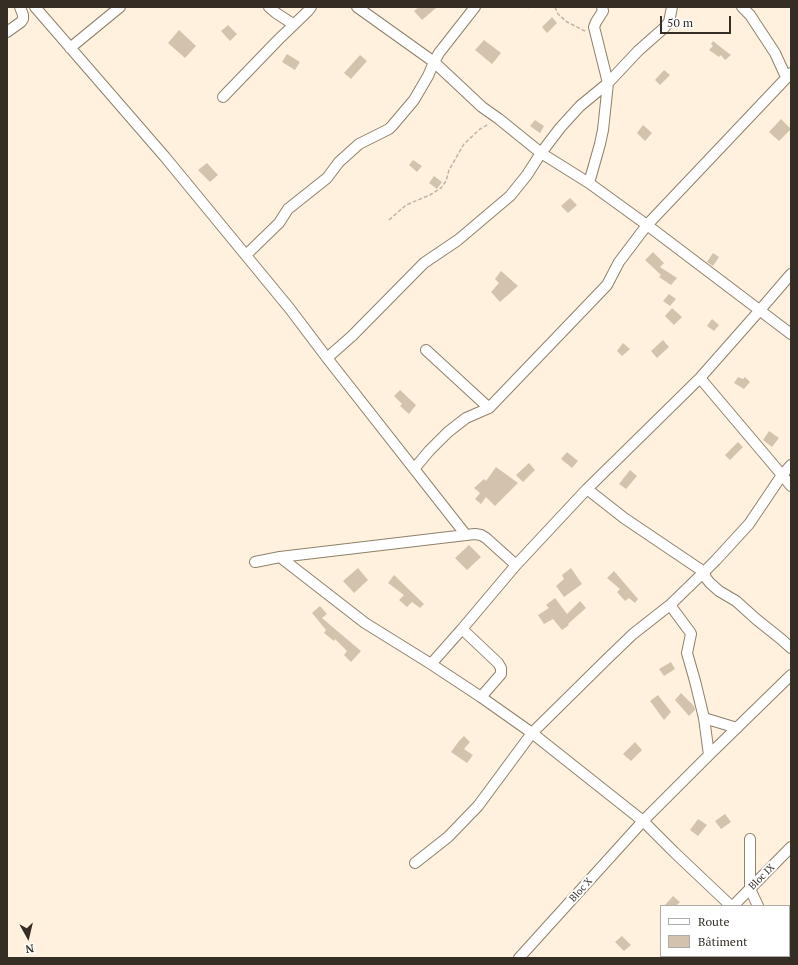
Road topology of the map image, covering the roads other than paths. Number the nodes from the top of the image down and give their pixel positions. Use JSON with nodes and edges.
{"nodes":[{"id":1,"x":20,"y":7,"type":"edge"},
{"id":2,"x":35,"y":7,"type":"edge"},
{"id":3,"x":120,"y":7,"type":"edge"},
{"id":4,"x":269,"y":7,"type":"edge"},
{"id":5,"x":311,"y":7,"type":"edge"},
{"id":6,"x":357,"y":7,"type":"edge"},
{"id":7,"x":475,"y":7,"type":"edge"},
{"id":8,"x":602,"y":7,"type":"edge"},
{"id":9,"x":672,"y":7,"type":"edge"},
{"id":10,"x":742,"y":7,"type":"edge"},
{"id":11,"x":293,"y":24,"type":"junction"},
{"id":12,"x":7,"y":32,"type":"edge"},
{"id":13,"x":70,"y":48,"type":"junction"},
{"id":14,"x":434,"y":62,"type":"junction"},
{"id":15,"x":788,"y":75,"type":"edge"},
{"id":16,"x":608,"y":83,"type":"junction"},
{"id":17,"x":223,"y":97,"type":"dead end"},
{"id":18,"x":541,"y":153,"type":"junction"},
{"id":19,"x":589,"y":184,"type":"junction"},
{"id":20,"x":647,"y":225,"type":"junction"},
{"id":21,"x":246,"y":255,"type":"junction"},
{"id":22,"x":791,"y":274,"type":"edge"},
{"id":23,"x":760,"y":310,"type":"junction"},
{"id":24,"x":791,"y":334,"type":"edge"},
{"id":25,"x":426,"y":350,"type":"dead end"},
{"id":26,"x":326,"y":358,"type":"junction"},
{"id":27,"x":700,"y":378,"type":"junction"},
{"id":28,"x":489,"y":408,"type":"junction"},
{"id":29,"x":791,"y":465,"type":"edge"},
{"id":30,"x":414,"y":469,"type":"junction"},
{"id":31,"x":782,"y":476,"type":"junction"},
{"id":32,"x":791,"y":486,"type":"edge"},
{"id":33,"x":587,"y":489,"type":"junction"},
{"id":34,"x":466,"y":535,"type":"junction"},
{"id":35,"x":280,"y":557,"type":"junction"},
{"id":36,"x":254,"y":562,"type":"dead end"},
{"id":37,"x":516,"y":565,"type":"junction"},
{"id":38,"x":704,"y":572,"type":"junction"},
{"id":39,"x":670,"y":605,"type":"junction"},
{"id":40,"x":462,"y":629,"type":"junction"},
{"id":41,"x":791,"y":648,"type":"edge"},
{"id":42,"x":431,"y":664,"type":"junction"},
{"id":43,"x":791,"y":675,"type":"edge"},
{"id":44,"x":481,"y":697,"type":"junction"},
{"id":45,"x":704,"y":718,"type":"junction"},
{"id":46,"x":736,"y":728,"type":"junction"},
{"id":47,"x":532,"y":733,"type":"junction"},
{"id":48,"x":709,"y":755,"type":"junction"},
{"id":49,"x":643,"y":821,"type":"junction"},
{"id":50,"x":750,"y":839,"type":"dead end"},
{"id":51,"x":791,"y":847,"type":"edge"},
{"id":52,"x":415,"y":863,"type":"dead end"},
{"id":53,"x":750,"y":889,"type":"junction"},
{"id":54,"x":731,"y":905,"type":"edge"},
{"id":55,"x":733,"y":905,"type":"edge"},
{"id":56,"x":758,"y":905,"type":"edge"},
{"id":57,"x":519,"y":958,"type":"edge"}],
"edges":[{"from":1,"to":12,"type":"street"},
{"from":2,"to":13,"type":"street"},
{"from":3,"to":13,"type":"street"},
{"from":4,"to":11,"type":"street"},
{"from":5,"to":11,"type":"street"},
{"from":6,"to":14,"type":"street"},
{"from":7,"to":14,"type":"street"},
{"from":8,"to":16,"type":"street"},
{"from":9,"to":16,"type":"street"},
{"from":10,"to":15,"type":"street"},
{"from":11,"to":17,"type":"street"},
{"from":13,"to":21,"type":"street"},
{"from":14,"to":18,"type":"street"},
{"from":14,"to":21,"type":"street"},
{"from":15,"to":20,"type":"street"},
{"from":16,"to":18,"type":"street"},
{"from":16,"to":19,"type":"street"},
{"from":18,"to":19,"type":"street"},
{"from":18,"to":26,"type":"street"},
{"from":19,"to":20,"type":"street"},
{"from":20,"to":23,"type":"street"},
{"from":20,"to":28,"type":"street"},
{"from":21,"to":26,"type":"street"},
{"from":22,"to":23,"type":"street"},
{"from":23,"to":24,"type":"street"},
{"from":23,"to":27,"type":"street"},
{"from":25,"to":28,"type":"street"},
{"from":26,"to":30,"type":"street"},
{"from":27,"to":31,"type":"street"},
{"from":27,"to":33,"type":"street"},
{"from":28,"to":30,"type":"street"},
{"from":29,"to":31,"type":"street"},
{"from":30,"to":34,"type":"street"},
{"from":31,"to":32,"type":"street"},
{"from":31,"to":38,"type":"street"},
{"from":33,"to":37,"type":"street"},
{"from":33,"to":38,"type":"street"},
{"from":34,"to":35,"type":"street"},
{"from":34,"to":37,"type":"street"},
{"from":35,"to":36,"type":"street"},
{"from":35,"to":42,"type":"street"},
{"from":37,"to":40,"type":"street"},
{"from":38,"to":39,"type":"street"},
{"from":38,"to":41,"type":"street"},
{"from":39,"to":45,"type":"street"},
{"from":39,"to":47,"type":"street"},
{"from":40,"to":42,"type":"street"},
{"from":40,"to":44,"type":"street"},
{"from":42,"to":44,"type":"street"},
{"from":43,"to":46,"type":"street","name":"Bloc X"},
{"from":44,"to":47,"type":"street"},
{"from":45,"to":46,"type":"street"},
{"from":45,"to":48,"type":"street"},
{"from":46,"to":48,"type":"street","name":"Bloc X"},
{"from":47,"to":49,"type":"street"},
{"from":47,"to":52,"type":"street"},
{"from":48,"to":49,"type":"street","name":"Bloc X"},
{"from":49,"to":54,"type":"street"},
{"from":49,"to":57,"type":"street","name":"Bloc X"},
{"from":50,"to":53,"type":"street"},
{"from":51,"to":53,"type":"street","name":"Bloc IX"},
{"from":53,"to":55,"type":"street","name":"Bloc IX"},
{"from":53,"to":56,"type":"street"}]}
